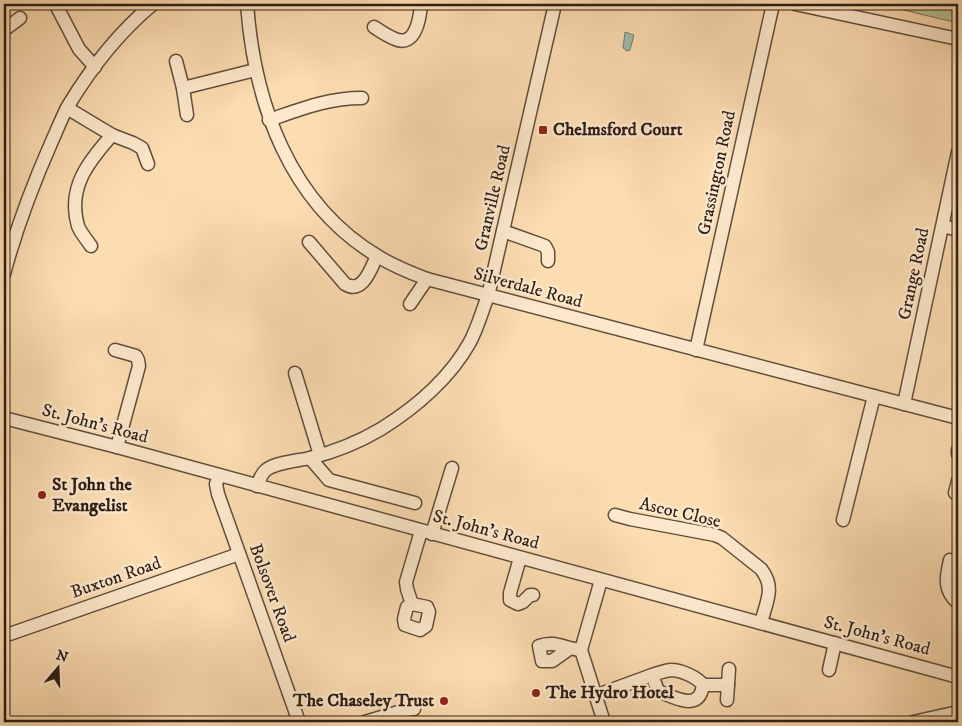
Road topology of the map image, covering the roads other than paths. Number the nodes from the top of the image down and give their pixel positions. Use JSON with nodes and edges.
{"nodes":[{"id":1,"x":153,"y":4,"type":"edge"},
{"id":2,"x":247,"y":4,"type":"edge"},
{"id":3,"x":421,"y":4,"type":"edge"},
{"id":4,"x":555,"y":4,"type":"edge"},
{"id":5,"x":772,"y":4,"type":"edge"},
{"id":6,"x":796,"y":4,"type":"edge"},
{"id":7,"x":58,"y":7,"type":"dead end"},
{"id":8,"x":20,"y":18,"type":"dead end"},
{"id":9,"x":374,"y":27,"type":"dead end"},
{"id":10,"x":4,"y":30,"type":"edge"},
{"id":11,"x":958,"y":39,"type":"edge"},
{"id":12,"x":176,"y":61,"type":"dead end"},
{"id":13,"x":95,"y":67,"type":"junction"},
{"id":14,"x":255,"y":70,"type":"junction"},
{"id":15,"x":183,"y":88,"type":"junction"},
{"id":16,"x":362,"y":98,"type":"dead end"},
{"id":17,"x":67,"y":108,"type":"junction"},
{"id":18,"x":187,"y":115,"type":"dead end"},
{"id":19,"x":269,"y":120,"type":"junction"},
{"id":20,"x":112,"y":135,"type":"junction"},
{"id":21,"x":958,"y":152,"type":"edge"},
{"id":22,"x":148,"y":164,"type":"dead end"},
{"id":23,"x":943,"y":226,"type":"junction"},
{"id":24,"x":958,"y":230,"type":"edge"},
{"id":25,"x":503,"y":232,"type":"junction"},
{"id":26,"x":309,"y":242,"type":"dead end"},
{"id":27,"x":90,"y":246,"type":"dead end"},
{"id":28,"x":377,"y":256,"type":"junction"},
{"id":29,"x":6,"y":260,"type":"edge"},
{"id":30,"x":548,"y":261,"type":"dead end"},
{"id":31,"x":4,"y":274,"type":"edge"},
{"id":32,"x":427,"y":279,"type":"junction"},
{"id":33,"x":488,"y":296,"type":"junction"},
{"id":34,"x":410,"y":304,"type":"dead end"},
{"id":35,"x":115,"y":350,"type":"dead end"},
{"id":36,"x":696,"y":350,"type":"junction"},
{"id":37,"x":295,"y":373,"type":"dead end"},
{"id":38,"x":874,"y":396,"type":"junction"},
{"id":39,"x":904,"y":404,"type":"junction"},
{"id":40,"x":4,"y":418,"type":"edge"},
{"id":41,"x":958,"y":418,"type":"edge"},
{"id":42,"x":117,"y":447,"type":"junction"},
{"id":43,"x":958,"y":450,"type":"edge"},
{"id":44,"x":958,"y":454,"type":"edge"},
{"id":45,"x":315,"y":456,"type":"junction"},
{"id":46,"x":452,"y":468,"type":"dead end"},
{"id":47,"x":219,"y":476,"type":"junction"},
{"id":48,"x":257,"y":486,"type":"junction"},
{"id":49,"x":415,"y":502,"type":"dead end"},
{"id":50,"x":615,"y":515,"type":"dead end"},
{"id":51,"x":843,"y":520,"type":"dead end"},
{"id":52,"x":427,"y":532,"type":"junction"},
{"id":53,"x":239,"y":554,"type":"junction"},
{"id":54,"x":520,"y":558,"type":"junction"},
{"id":55,"x":958,"y":562,"type":"edge"},
{"id":56,"x":601,"y":580,"type":"junction"},
{"id":57,"x":533,"y":595,"type":"dead end"},
{"id":58,"x":958,"y":603,"type":"edge"},
{"id":59,"x":412,"y":604,"type":"dead end"},
{"id":60,"x":761,"y":623,"type":"junction"},
{"id":61,"x":4,"y":636,"type":"edge"},
{"id":62,"x":835,"y":643,"type":"junction"},
{"id":63,"x":729,"y":669,"type":"dead end"},
{"id":64,"x":828,"y":670,"type":"dead end"},
{"id":65,"x":652,"y":675,"type":"junction"},
{"id":66,"x":958,"y":677,"type":"edge"},
{"id":67,"x":703,"y":685,"type":"junction"},
{"id":68,"x":728,"y":685,"type":"junction"},
{"id":69,"x":595,"y":696,"type":"junction"},
{"id":70,"x":727,"y":700,"type":"dead end"},
{"id":71,"x":414,"y":709,"type":"dead end"},
{"id":72,"x":958,"y":712,"type":"edge"},
{"id":73,"x":299,"y":722,"type":"edge"},
{"id":74,"x":365,"y":722,"type":"edge"},
{"id":75,"x":604,"y":722,"type":"edge"},
{"id":76,"x":913,"y":722,"type":"edge"}],
"edges":[{"from":1,"to":13,"type":"street"},
{"from":2,"to":14,"type":"street","name":"Silverdale Road"},
{"from":3,"to":9,"type":"street"},
{"from":4,"to":25,"type":"street","name":"Granville Road"},
{"from":5,"to":36,"type":"street","name":"Grassington Road"},
{"from":6,"to":11,"type":"street"},
{"from":7,"to":13,"type":"street"},
{"from":8,"to":10,"type":"street"},
{"from":12,"to":15,"type":"street"},
{"from":13,"to":17,"type":"street"},
{"from":14,"to":15,"type":"street"},
{"from":14,"to":19,"type":"street","name":"Silverdale Road"},
{"from":15,"to":18,"type":"street"},
{"from":16,"to":19,"type":"street"},
{"from":17,"to":20,"type":"street"},
{"from":17,"to":29,"type":"street"},
{"from":19,"to":28,"type":"street","name":"Silverdale Road"},
{"from":20,"to":22,"type":"street"},
{"from":20,"to":27,"type":"street"},
{"from":21,"to":23,"type":"street","name":"Grange Road"},
{"from":23,"to":24,"type":"street"},
{"from":23,"to":39,"type":"street","name":"Grange Road"},
{"from":25,"to":30,"type":"street"},
{"from":25,"to":33,"type":"street","name":"Granville Road"},
{"from":26,"to":28,"type":"street"},
{"from":28,"to":32,"type":"street","name":"Silverdale Road"},
{"from":29,"to":31,"type":"street"},
{"from":32,"to":33,"type":"street","name":"Silverdale Road"},
{"from":32,"to":34,"type":"street"},
{"from":33,"to":36,"type":"street","name":"Silverdale Road"},
{"from":33,"to":45,"type":"street","name":"Granville Road"},
{"from":35,"to":42,"type":"street"},
{"from":36,"to":38,"type":"street","name":"Silverdale Road"},
{"from":37,"to":45,"type":"street"},
{"from":38,"to":39,"type":"street","name":"Silverdale Road"},
{"from":38,"to":51,"type":"street"},
{"from":39,"to":41,"type":"street","name":"Silverdale Road"},
{"from":40,"to":42,"type":"street","name":"St. John's Road"},
{"from":42,"to":47,"type":"street","name":"St. John's Road"},
{"from":43,"to":44,"type":"street"},
{"from":45,"to":48,"type":"street","name":"Granville Road"},
{"from":45,"to":49,"type":"street"},
{"from":46,"to":52,"type":"street"},
{"from":47,"to":48,"type":"street","name":"St. John's Road"},
{"from":47,"to":53,"type":"street","name":"Bolsover Road"},
{"from":48,"to":52,"type":"street","name":"St. John's Road"},
{"from":50,"to":60,"type":"street","name":"Ascot Close"},
{"from":52,"to":54,"type":"street","name":"St. John's Road"},
{"from":52,"to":59,"type":"street"},
{"from":53,"to":61,"type":"street","name":"Buxton Road"},
{"from":53,"to":73,"type":"street","name":"Bolsover Road"},
{"from":54,"to":56,"type":"street","name":"St. John's Road"},
{"from":54,"to":57,"type":"street"},
{"from":55,"to":58,"type":"street"},
{"from":56,"to":60,"type":"street","name":"St. John's Road"},
{"from":56,"to":69,"type":"street"},
{"from":60,"to":62,"type":"street","name":"St. John's Road"},
{"from":62,"to":64,"type":"street"},
{"from":62,"to":66,"type":"street","name":"St. John's Road"},
{"from":63,"to":68,"type":"street"},
{"from":65,"to":67,"type":"street"},
{"from":65,"to":67,"type":"street"},
{"from":65,"to":69,"type":"street"},
{"from":67,"to":68,"type":"street"},
{"from":68,"to":70,"type":"street"},
{"from":69,"to":75,"type":"street"},
{"from":71,"to":74,"type":"street"},
{"from":72,"to":76,"type":"street"}]}
